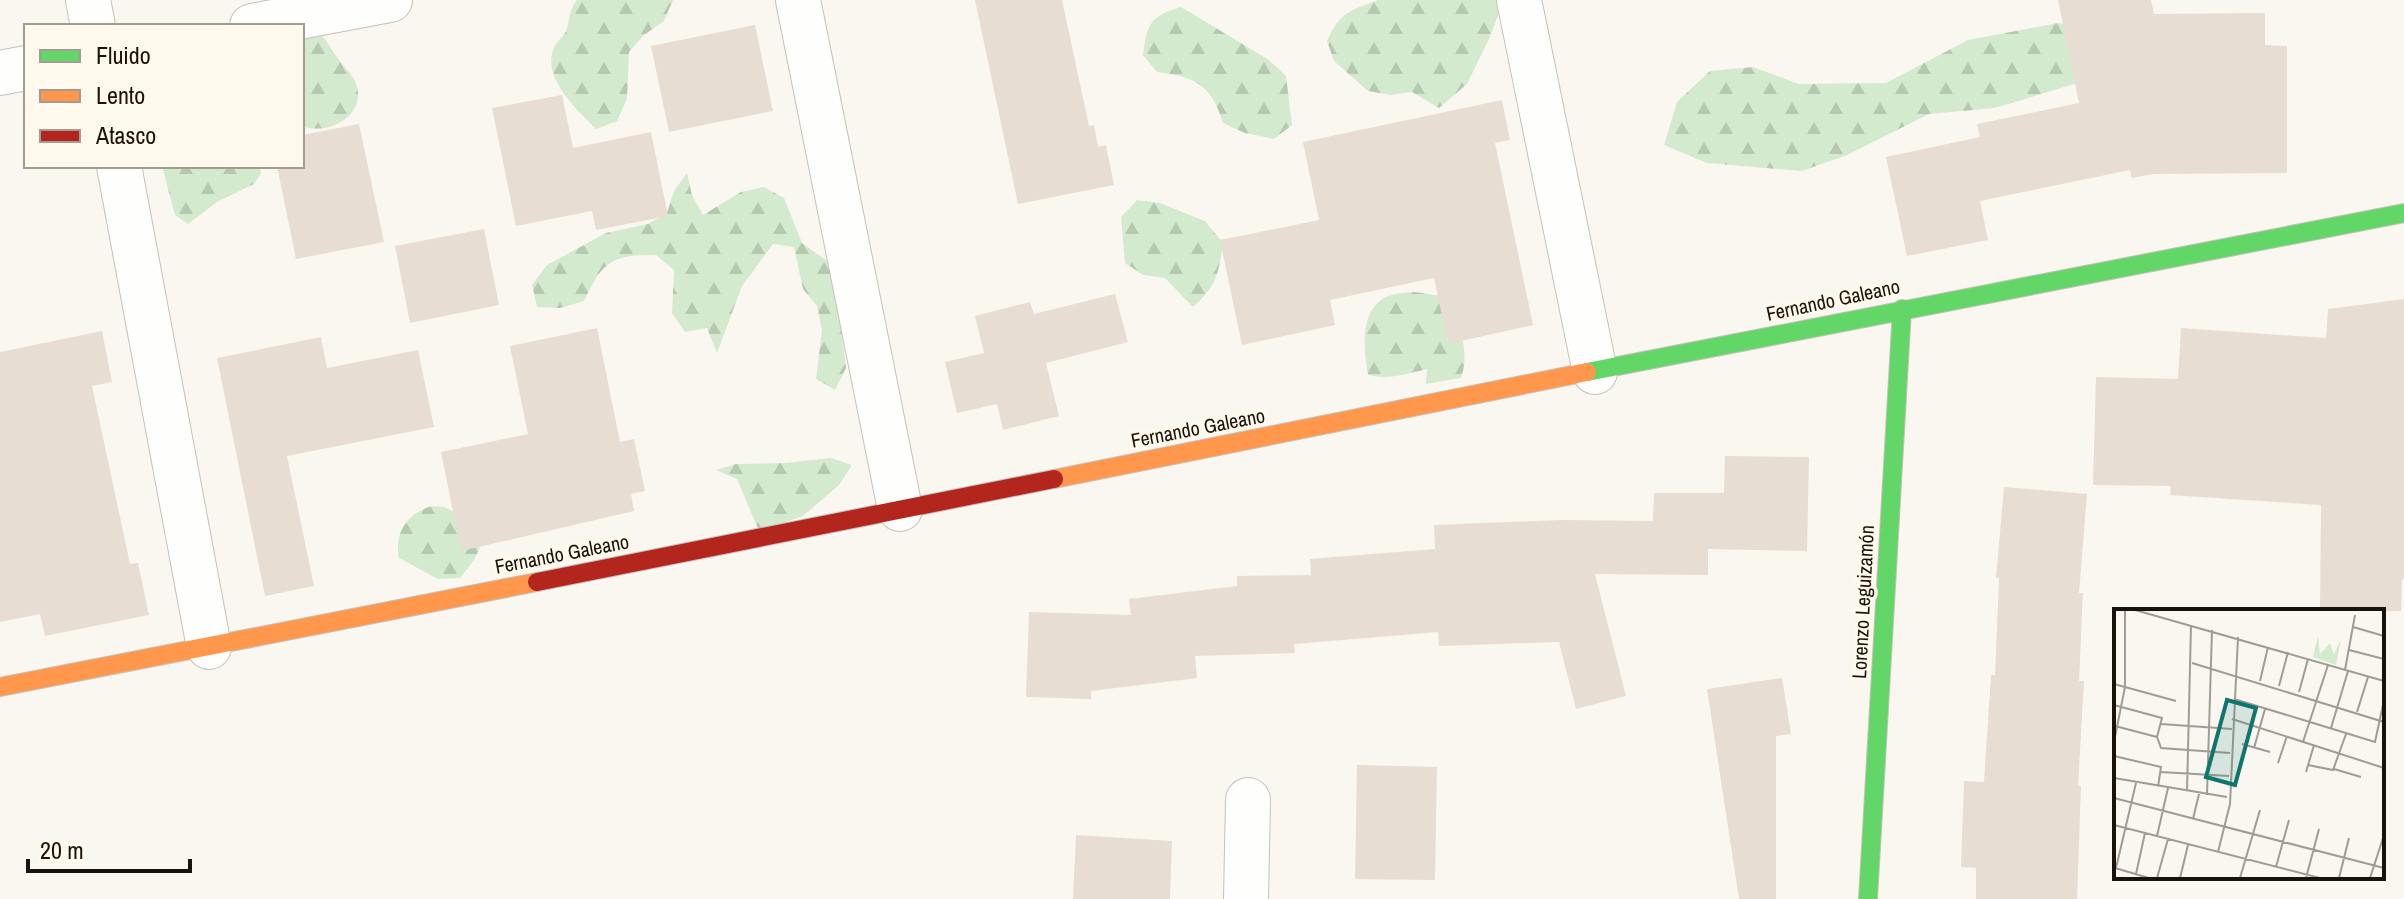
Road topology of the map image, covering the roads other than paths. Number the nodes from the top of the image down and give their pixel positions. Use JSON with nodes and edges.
{"nodes":[{"id":1,"x":88,"y":0,"type":"edge"},
{"id":2,"x":390,"y":0,"type":"edge"},
{"id":3,"x":798,"y":0,"type":"edge"},
{"id":4,"x":1519,"y":0,"type":"edge"},
{"id":5,"x":93,"y":24,"type":"edge"},
{"id":6,"x":263,"y":24,"type":"edge"},
{"id":7,"x":24,"y":68,"type":"edge"},
{"id":8,"x":0,"y":73,"type":"edge"},
{"id":9,"x":119,"y":168,"type":"edge"},
{"id":10,"x":2404,"y":213,"type":"edge"},
{"id":11,"x":1902,"y":309,"type":"junction"},
{"id":12,"x":1595,"y":372,"type":"junction"},
{"id":13,"x":900,"y":509,"type":"junction"},
{"id":14,"x":209,"y":647,"type":"junction"},
{"id":15,"x":0,"y":687,"type":"edge"},
{"id":16,"x":1248,"y":800,"type":"dead end"},
{"id":17,"x":1246,"y":899,"type":"edge"},
{"id":18,"x":1868,"y":899,"type":"edge"}],
"edges":[{"from":1,"to":5,"type":"street"},
{"from":2,"to":6,"type":"street"},
{"from":3,"to":13,"type":"street"},
{"from":4,"to":12,"type":"street"},
{"from":7,"to":8,"type":"street"},
{"from":9,"to":14,"type":"street"},
{"from":10,"to":11,"type":"street","name":"Fernando Galeano"},
{"from":11,"to":12,"type":"street","name":"Fernando Galeano"},
{"from":11,"to":18,"type":"street","name":"Lorenzo Leguizamón"},
{"from":12,"to":13,"type":"street","name":"Fernando Galeano"},
{"from":13,"to":14,"type":"street","name":"Fernando Galeano"},
{"from":14,"to":15,"type":"street","name":"Fernando Galeano"},
{"from":16,"to":17,"type":"street"}]}
